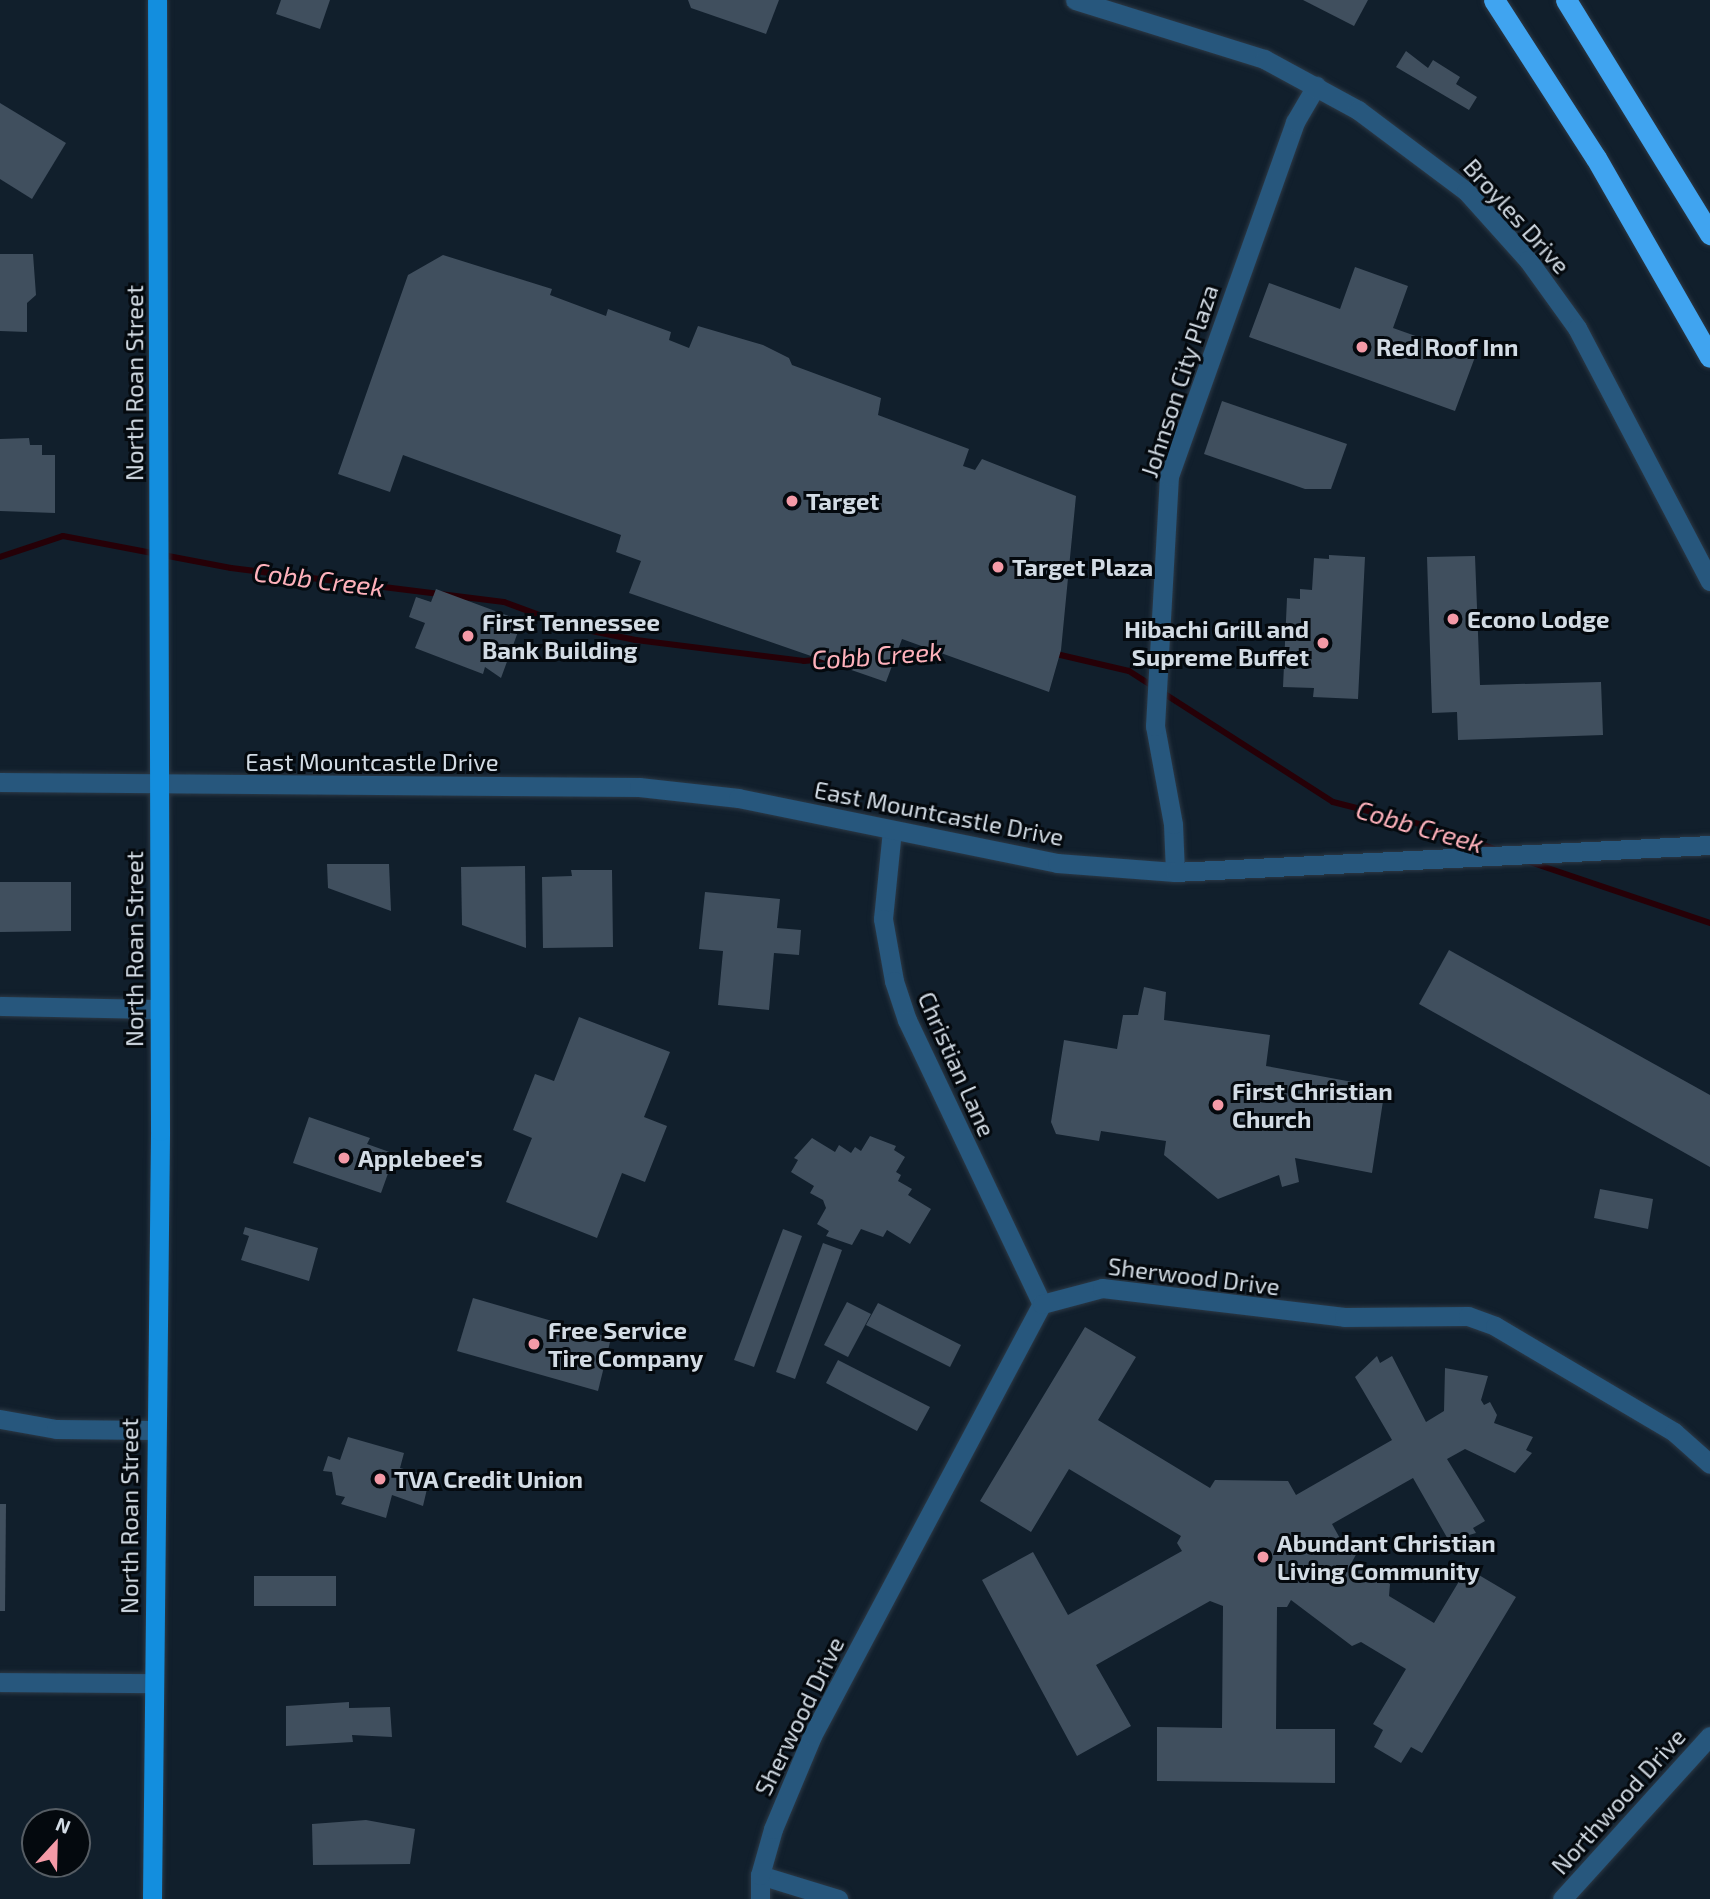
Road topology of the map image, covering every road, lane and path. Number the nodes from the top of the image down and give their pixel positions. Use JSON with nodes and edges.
{"nodes":[{"id":1,"x":158,"y":0,"type":"edge"},
{"id":2,"x":1074,"y":0,"type":"edge"},
{"id":3,"x":1494,"y":0,"type":"edge"},
{"id":4,"x":1566,"y":0,"type":"edge"},
{"id":5,"x":1316,"y":86,"type":"junction"},
{"id":6,"x":1710,"y":234,"type":"edge"},
{"id":7,"x":1710,"y":357,"type":"edge"},
{"id":8,"x":1710,"y":581,"type":"edge"},
{"id":9,"x":0,"y":782,"type":"edge"},
{"id":10,"x":160,"y":785,"type":"junction"},
{"id":11,"x":892,"y":830,"type":"junction"},
{"id":12,"x":1710,"y":845,"type":"edge"},
{"id":13,"x":1175,"y":872,"type":"junction"},
{"id":14,"x":0,"y":1006,"type":"edge"},
{"id":15,"x":158,"y":1009,"type":"junction"},
{"id":16,"x":1042,"y":1304,"type":"junction"},
{"id":17,"x":0,"y":1419,"type":"edge"},
{"id":18,"x":154,"y":1430,"type":"junction"},
{"id":19,"x":1710,"y":1464,"type":"edge"},
{"id":20,"x":0,"y":1682,"type":"edge"},
{"id":21,"x":152,"y":1683,"type":"junction"},
{"id":22,"x":1710,"y":1736,"type":"edge"},
{"id":23,"x":760,"y":1875,"type":"junction"},
{"id":24,"x":152,"y":1899,"type":"edge"},
{"id":25,"x":760,"y":1899,"type":"edge"},
{"id":26,"x":838,"y":1899,"type":"edge"},
{"id":27,"x":1562,"y":1899,"type":"edge"}],
"edges":[{"from":1,"to":10,"type":"main road","name":"North Roan Street"},
{"from":2,"to":5,"type":"street","name":"Broyles Drive"},
{"from":3,"to":7,"type":"highway"},
{"from":4,"to":6,"type":"highway"},
{"from":5,"to":8,"type":"street","name":"Broyles Drive"},
{"from":5,"to":13,"type":"street","name":"Johnson City Plaza"},
{"from":9,"to":10,"type":"street","name":"East Mountcastle Drive"},
{"from":10,"to":11,"type":"street","name":"East Mountcastle Drive"},
{"from":10,"to":15,"type":"main road","name":"North Roan Street"},
{"from":11,"to":13,"type":"street","name":"East Mountcastle Drive"},
{"from":11,"to":16,"type":"street","name":"Christian Lane"},
{"from":12,"to":13,"type":"street","name":"East Mountcastle Drive"},
{"from":14,"to":15,"type":"street"},
{"from":15,"to":18,"type":"main road","name":"North Roan Street"},
{"from":16,"to":19,"type":"street","name":"Sherwood Drive"},
{"from":16,"to":23,"type":"street","name":"Sherwood Drive"},
{"from":17,"to":18,"type":"street"},
{"from":18,"to":21,"type":"main road","name":"North Roan Street"},
{"from":20,"to":21,"type":"street"},
{"from":21,"to":24,"type":"main road","name":"North Roan Street"},
{"from":22,"to":27,"type":"street","name":"Northwood Drive"},
{"from":23,"to":25,"type":"street","name":"Sherwood Drive"},
{"from":23,"to":26,"type":"street"}]}
